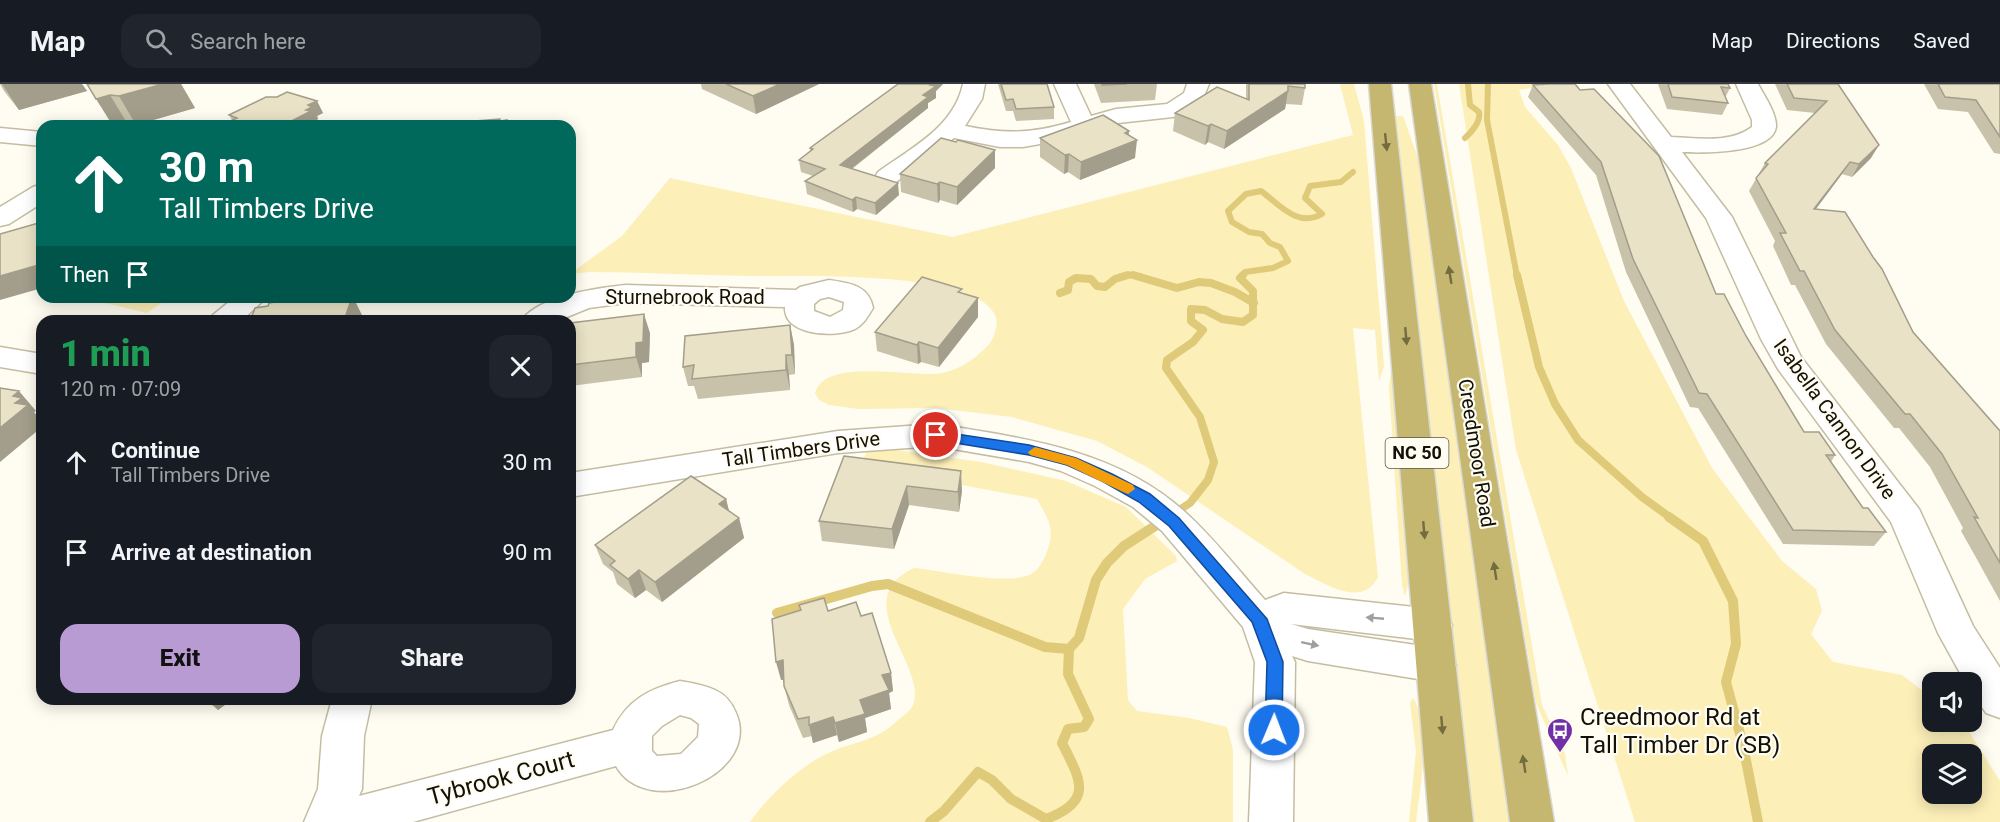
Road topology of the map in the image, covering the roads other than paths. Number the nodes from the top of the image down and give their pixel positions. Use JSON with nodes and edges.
{"nodes":[{"id":1,"x":974,"y":84,"type":"edge"},
{"id":2,"x":1065,"y":84,"type":"edge"},
{"id":3,"x":1198,"y":84,"type":"edge"},
{"id":4,"x":1380,"y":84,"type":"edge"},
{"id":5,"x":1420,"y":84,"type":"edge"},
{"id":6,"x":1619,"y":84,"type":"edge"},
{"id":7,"x":1747,"y":84,"type":"edge"},
{"id":8,"x":1083,"y":124,"type":"junction"},
{"id":9,"x":948,"y":130,"type":"junction"},
{"id":10,"x":0,"y":135,"type":"edge"},
{"id":11,"x":36,"y":138,"type":"edge"},
{"id":12,"x":1664,"y":144,"type":"junction"},
{"id":13,"x":887,"y":177,"type":"edge"},
{"id":14,"x":36,"y":196,"type":"edge"},
{"id":15,"x":0,"y":218,"type":"edge"},
{"id":16,"x":802,"y":299,"type":"dead end"},
{"id":17,"x":576,"y":301,"type":"edge"},
{"id":18,"x":246,"y":303,"type":"edge"},
{"id":19,"x":571,"y":303,"type":"edge"},
{"id":20,"x":230,"y":315,"type":"edge"},
{"id":21,"x":548,"y":315,"type":"edge"},
{"id":22,"x":0,"y":357,"type":"edge"},
{"id":23,"x":36,"y":363,"type":"edge"},
{"id":24,"x":576,"y":484,"type":"edge"},
{"id":25,"x":1259,"y":619,"type":"junction"},
{"id":26,"x":1433,"y":625,"type":"junction"},
{"id":27,"x":1436,"y":665,"type":"junction"},
{"id":28,"x":2000,"y":700,"type":"edge"},
{"id":29,"x":351,"y":705,"type":"edge"},
{"id":30,"x":629,"y":744,"type":"dead end"},
{"id":31,"x":326,"y":822,"type":"edge"},
{"id":32,"x":338,"y":822,"type":"edge"},
{"id":33,"x":1271,"y":822,"type":"edge"},
{"id":34,"x":1451,"y":822,"type":"edge"},
{"id":35,"x":1532,"y":822,"type":"edge"}],
"edges":[{"from":1,"to":9,"type":"street"},
{"from":2,"to":8,"type":"street"},
{"from":3,"to":8,"type":"street"},
{"from":4,"to":26,"type":"main road","number":"NC 50","one_way":true},
{"from":35,"to":5,"type":"main road","name":"Creedmoor Road","number":"NC 50","one_way":true},
{"from":6,"to":12,"type":"street","name":"Isabella Cannon Drive"},
{"from":7,"to":12,"type":"street"},
{"from":8,"to":9,"type":"street"},
{"from":9,"to":13,"type":"street"},
{"from":10,"to":11,"type":"street"},
{"from":12,"to":28,"type":"street","name":"Isabella Cannon Drive"},
{"from":14,"to":15,"type":"street"},
{"from":16,"to":17,"type":"street","name":"Sturnebrook Road"},
{"from":18,"to":20,"type":"street"},
{"from":19,"to":21,"type":"street","name":"Sturnebrook Road"},
{"from":22,"to":23,"type":"street"},
{"from":24,"to":25,"type":"street","name":"Tall Timbers Drive"},
{"from":26,"to":25,"type":"street","one_way":true},
{"from":25,"to":27,"type":"street","name":"Tall Timbers Drive","one_way":true},
{"from":25,"to":33,"type":"street"},
{"from":26,"to":27,"type":"main road","number":"NC 50"},
{"from":27,"to":34,"type":"main road","number":"NC 50","one_way":true},
{"from":29,"to":31,"type":"street"},
{"from":30,"to":32,"type":"street","name":"Tybrook Court"}]}
